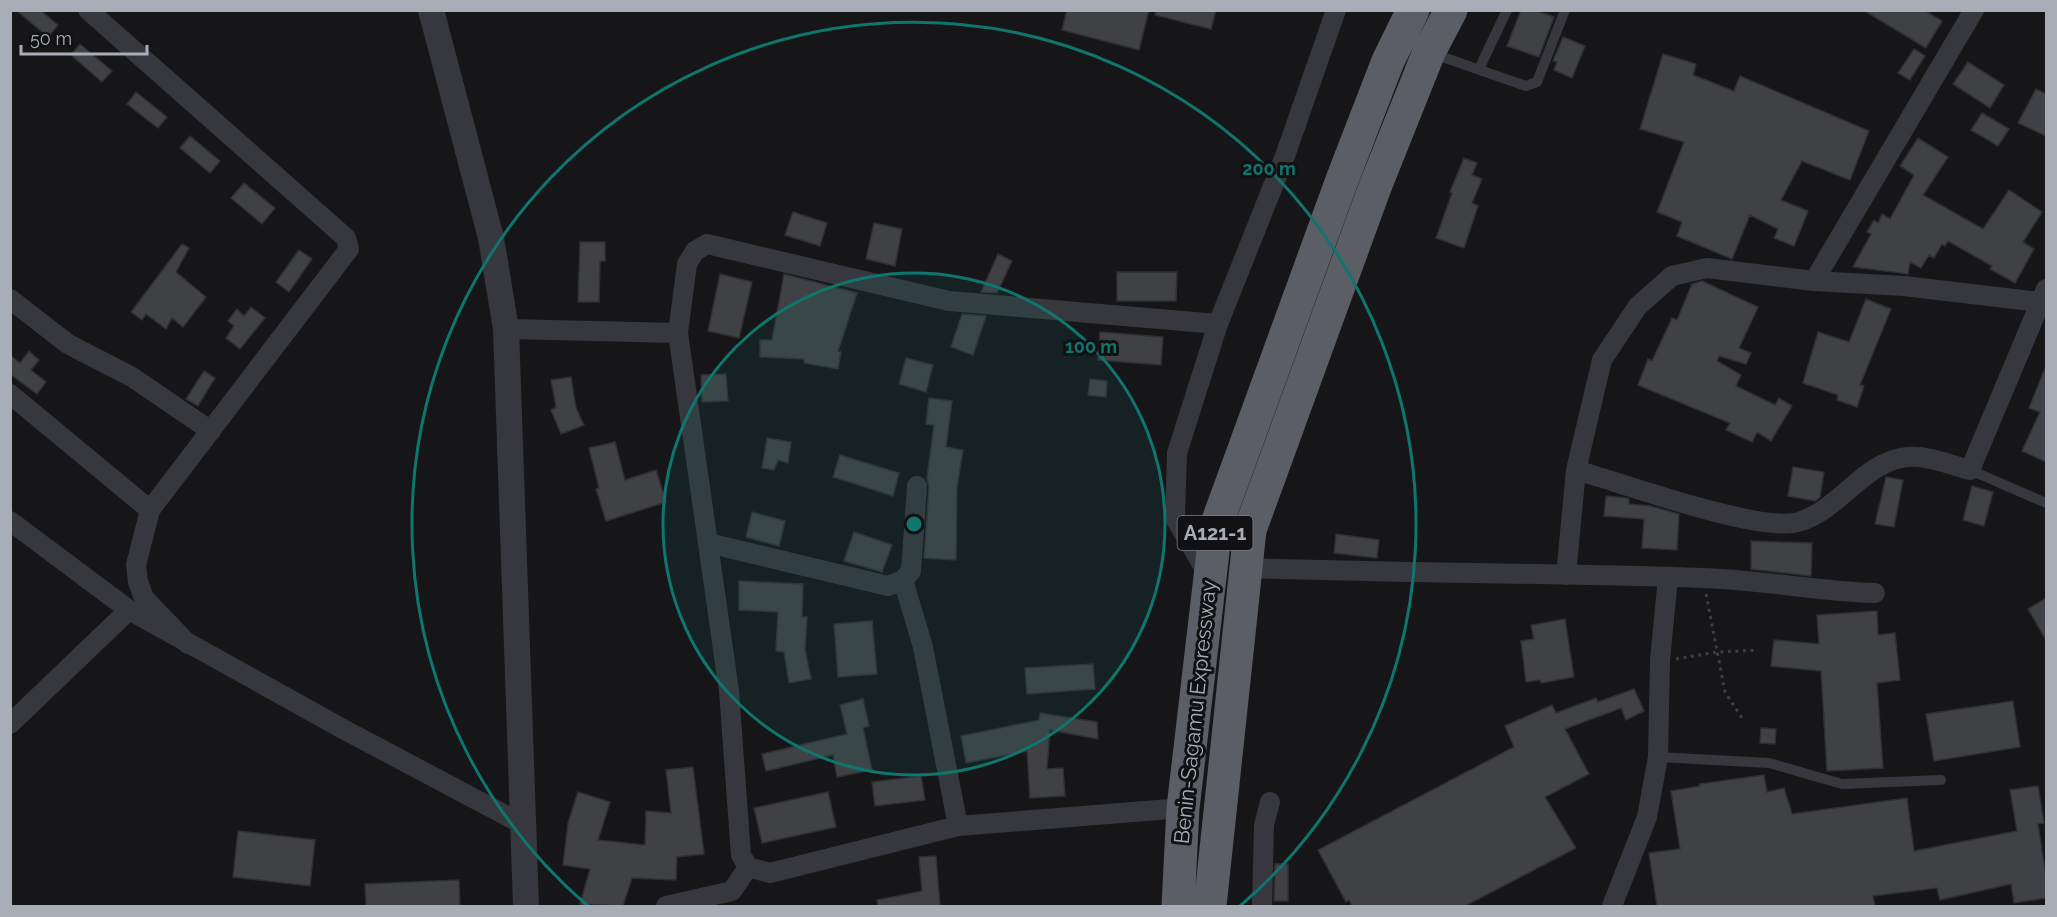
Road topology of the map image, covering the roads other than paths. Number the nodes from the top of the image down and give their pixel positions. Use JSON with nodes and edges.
{"nodes":[{"id":1,"x":88,"y":10,"type":"edge"},
{"id":2,"x":431,"y":10,"type":"edge"},
{"id":3,"x":1336,"y":10,"type":"edge"},
{"id":4,"x":1413,"y":10,"type":"edge"},
{"id":5,"x":1450,"y":10,"type":"edge"},
{"id":6,"x":1507,"y":10,"type":"edge"},
{"id":7,"x":1565,"y":10,"type":"edge"},
{"id":8,"x":1974,"y":10,"type":"edge"},
{"id":9,"x":1429,"y":52,"type":"junction"},
{"id":10,"x":1479,"y":69,"type":"junction"},
{"id":11,"x":1814,"y":281,"type":"junction"},
{"id":12,"x":2043,"y":296,"type":"edge"},
{"id":13,"x":10,"y":299,"type":"edge"},
{"id":14,"x":1218,"y":324,"type":"junction"},
{"id":15,"x":506,"y":329,"type":"junction"},
{"id":16,"x":678,"y":333,"type":"junction"},
{"id":17,"x":10,"y":394,"type":"edge"},
{"id":18,"x":211,"y":430,"type":"junction"},
{"id":19,"x":1576,"y":470,"type":"junction"},
{"id":20,"x":1970,"y":470,"type":"junction"},
{"id":21,"x":916,"y":486,"type":"dead end"},
{"id":22,"x":2046,"y":503,"type":"edge"},
{"id":23,"x":150,"y":510,"type":"junction"},
{"id":24,"x":10,"y":522,"type":"edge"},
{"id":25,"x":708,"y":543,"type":"junction"},
{"id":26,"x":1244,"y":567,"type":"junction"},
{"id":27,"x":1566,"y":575,"type":"junction"},
{"id":28,"x":1209,"y":576,"type":"junction"},
{"id":29,"x":1668,"y":578,"type":"junction"},
{"id":30,"x":903,"y":580,"type":"junction"},
{"id":31,"x":138,"y":582,"type":"junction"},
{"id":32,"x":1875,"y":592,"type":"dead end"},
{"id":33,"x":129,"y":610,"type":"junction"},
{"id":34,"x":188,"y":644,"type":"junction"},
{"id":35,"x":10,"y":724,"type":"edge"},
{"id":36,"x":1658,"y":757,"type":"junction"},
{"id":37,"x":1941,"y":780,"type":"dead end"},
{"id":38,"x":1270,"y":802,"type":"dead end"},
{"id":39,"x":1183,"y":808,"type":"junction"},
{"id":40,"x":522,"y":824,"type":"junction"},
{"id":41,"x":957,"y":826,"type":"junction"},
{"id":42,"x":748,"y":867,"type":"junction"},
{"id":43,"x":526,"y":906,"type":"edge"},
{"id":44,"x":666,"y":906,"type":"edge"},
{"id":45,"x":1178,"y":906,"type":"edge"},
{"id":46,"x":1210,"y":906,"type":"edge"},
{"id":47,"x":1262,"y":906,"type":"edge"},
{"id":48,"x":1612,"y":906,"type":"edge"}],
"edges":[{"from":1,"to":18,"type":"street"},
{"from":2,"to":15,"type":"street"},
{"from":3,"to":14,"type":"street"},
{"from":4,"to":28,"type":"highway","name":"Benin-Sagamu Expressway","number":"A121-1"},
{"from":5,"to":9,"type":"highway","number":"A121-1"},
{"from":6,"to":10,"type":"lane"},
{"from":7,"to":10,"type":"lane"},
{"from":8,"to":11,"type":"street"},
{"from":9,"to":10,"type":"lane"},
{"from":9,"to":26,"type":"highway","name":"Benin-Sagamu Expressway","number":"A121-1"},
{"from":11,"to":12,"type":"street"},
{"from":11,"to":19,"type":"street"},
{"from":12,"to":20,"type":"street"},
{"from":13,"to":18,"type":"street"},
{"from":14,"to":16,"type":"street"},
{"from":14,"to":28,"type":"street"},
{"from":15,"to":16,"type":"street"},
{"from":15,"to":40,"type":"street"},
{"from":16,"to":25,"type":"street"},
{"from":17,"to":23,"type":"street"},
{"from":18,"to":23,"type":"street"},
{"from":19,"to":20,"type":"street"},
{"from":19,"to":27,"type":"street"},
{"from":20,"to":22,"type":"lane"},
{"from":21,"to":30,"type":"street"},
{"from":23,"to":31,"type":"street"},
{"from":24,"to":33,"type":"street"},
{"from":25,"to":30,"type":"street"},
{"from":25,"to":42,"type":"street"},
{"from":26,"to":27,"type":"street"},
{"from":26,"to":46,"type":"highway","name":"Benin-Sagamu Expressway","number":"A121-1"},
{"from":27,"to":29,"type":"street"},
{"from":28,"to":39,"type":"highway","name":"Benin-Sagamu Expressway","number":"A121-1"},
{"from":29,"to":32,"type":"street"},
{"from":29,"to":36,"type":"street"},
{"from":30,"to":41,"type":"street"},
{"from":31,"to":33,"type":"lane"},
{"from":31,"to":34,"type":"street"},
{"from":33,"to":34,"type":"street"},
{"from":33,"to":35,"type":"street"},
{"from":34,"to":40,"type":"street"},
{"from":36,"to":37,"type":"lane"},
{"from":36,"to":48,"type":"street"},
{"from":38,"to":47,"type":"street"},
{"from":39,"to":41,"type":"street"},
{"from":39,"to":45,"type":"highway","name":"Benin-Sagamu Expressway","number":"A121-1"},
{"from":40,"to":43,"type":"street"},
{"from":41,"to":42,"type":"street"},
{"from":42,"to":44,"type":"street"}]}
